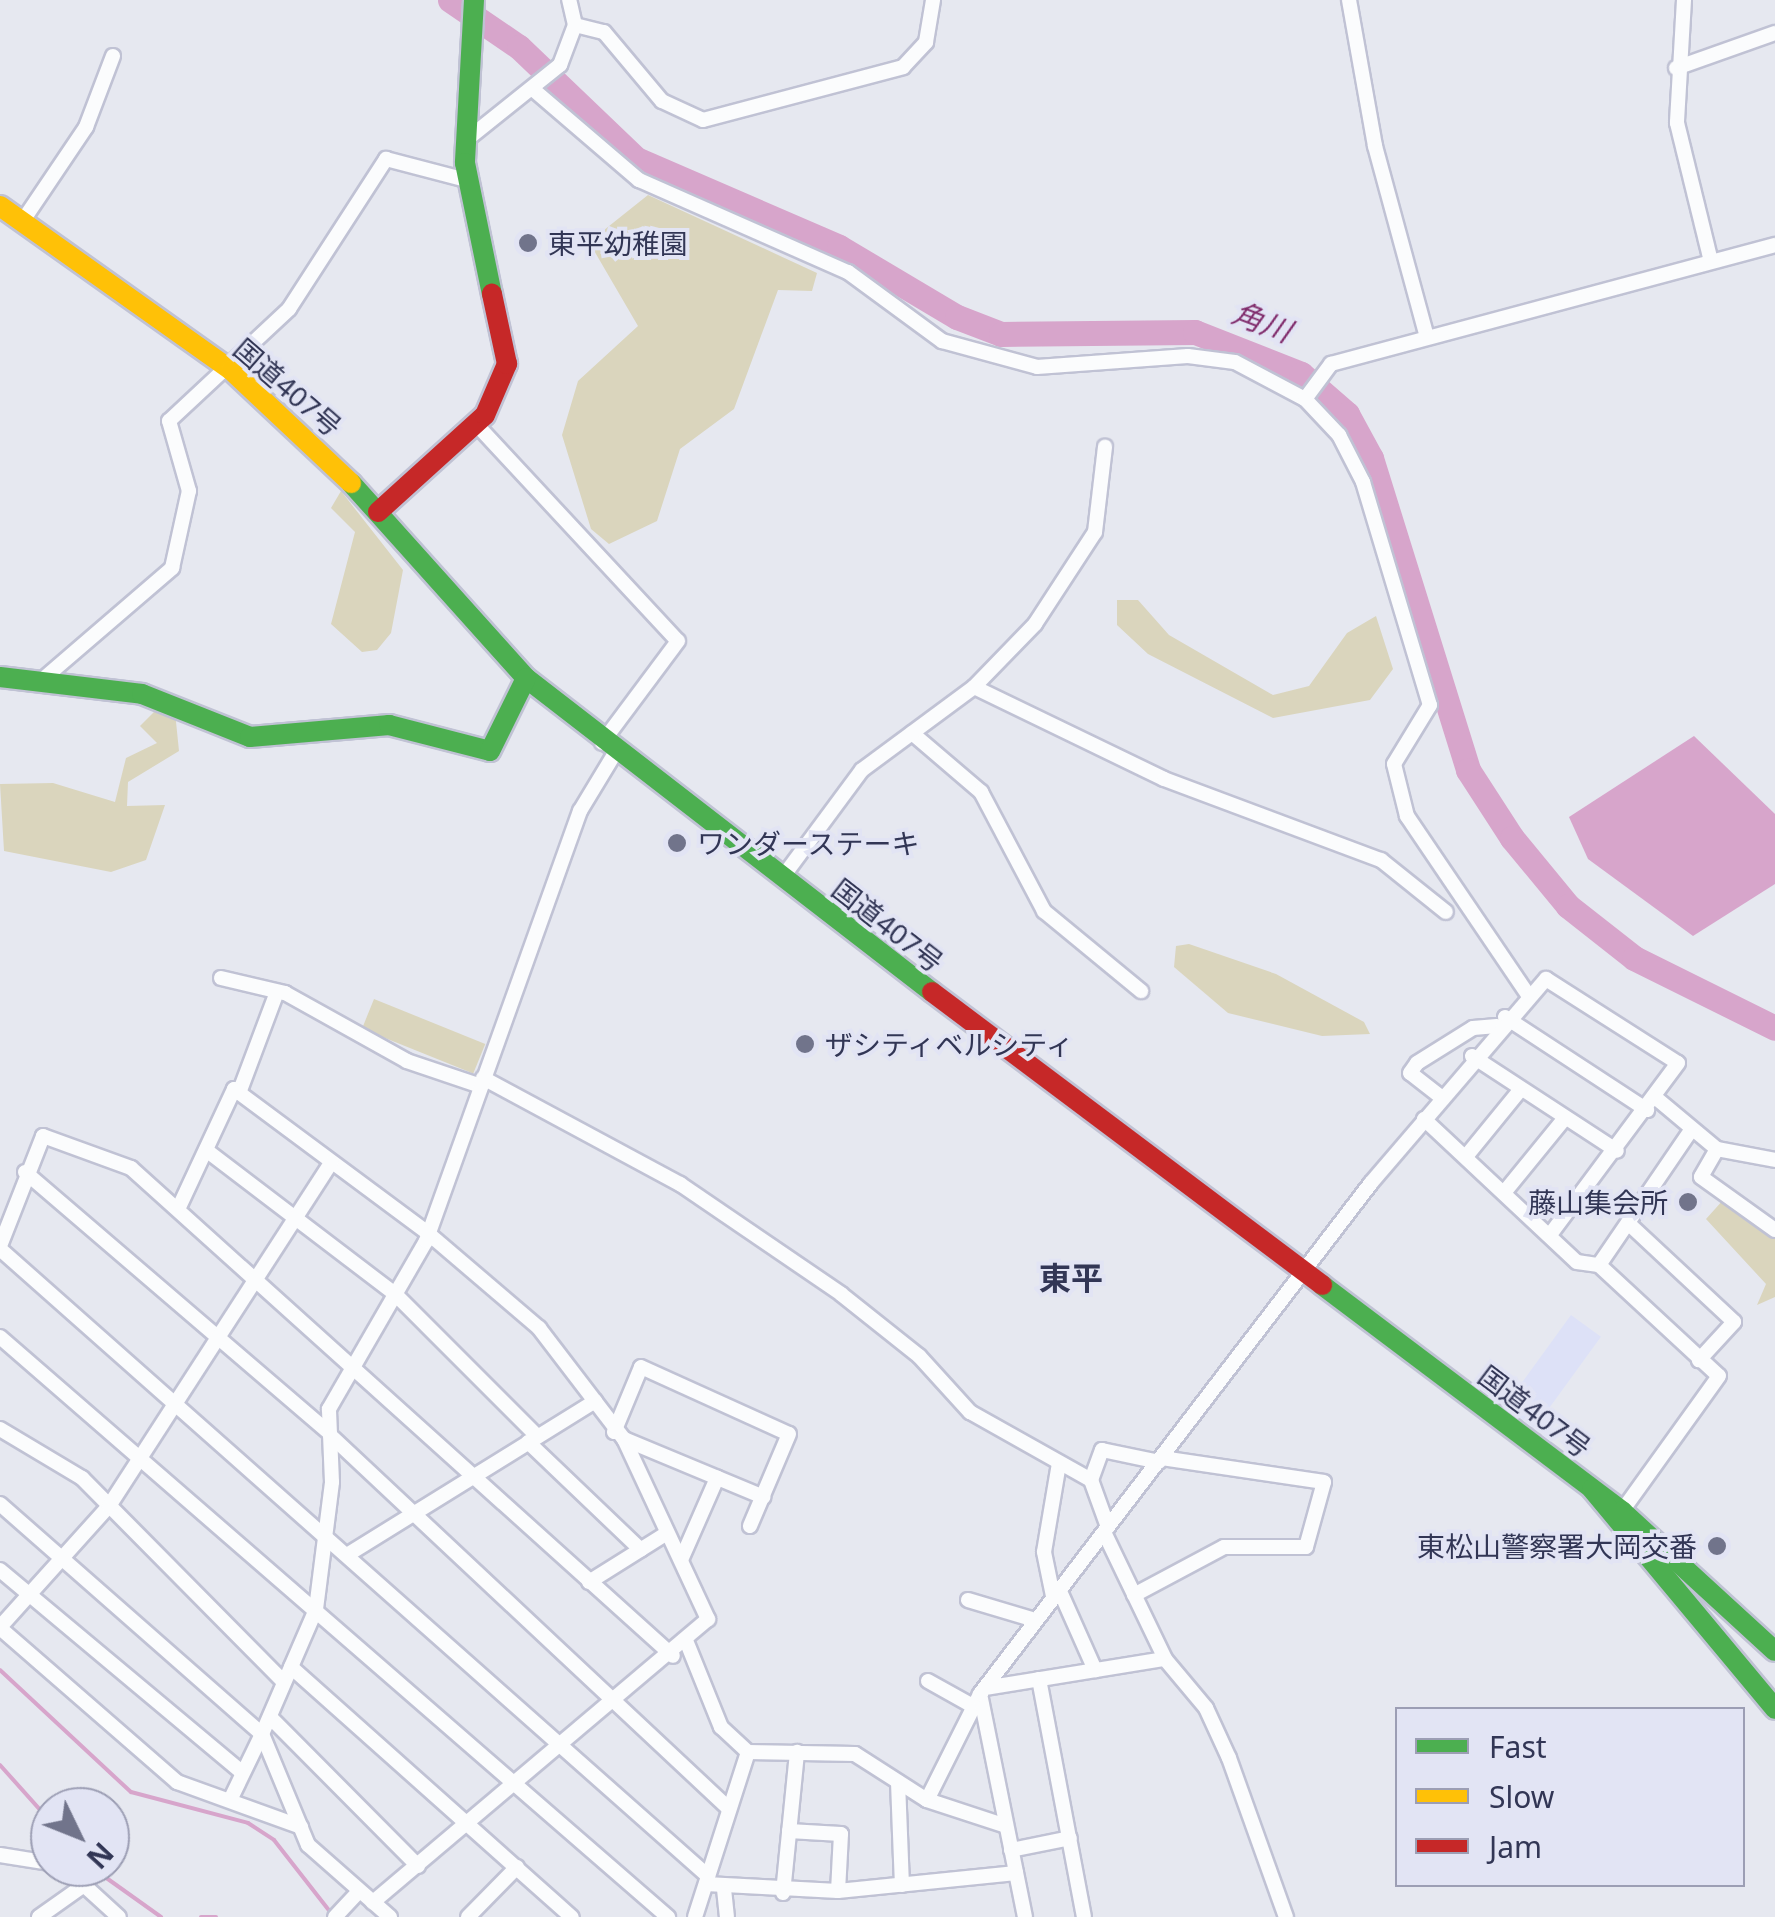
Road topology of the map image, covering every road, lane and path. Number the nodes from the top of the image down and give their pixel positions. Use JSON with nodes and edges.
{"nodes":[{"id":1,"x":474,"y":0,"type":"edge"},
{"id":2,"x":569,"y":0,"type":"edge"},
{"id":3,"x":933,"y":0,"type":"edge"},
{"id":4,"x":1349,"y":0,"type":"edge"},
{"id":5,"x":1684,"y":0,"type":"edge"},
{"id":6,"x":574,"y":24,"type":"junction"},
{"id":7,"x":1775,"y":33,"type":"edge"},
{"id":8,"x":113,"y":56,"type":"dead end"},
{"id":9,"x":1676,"y":68,"type":"junction"},
{"id":10,"x":536,"y":90,"type":"junction"},
{"id":11,"x":464,"y":142,"type":"junction"},
{"id":12,"x":466,"y":180,"type":"junction"},
{"id":13,"x":0,"y":206,"type":"edge"},
{"id":14,"x":22,"y":222,"type":"junction"},
{"id":15,"x":1775,"y":245,"type":"edge"},
{"id":16,"x":1711,"y":261,"type":"junction"},
{"id":17,"x":1426,"y":334,"type":"junction"},
{"id":18,"x":231,"y":370,"type":"junction"},
{"id":19,"x":1305,"y":399,"type":"junction"},
{"id":20,"x":476,"y":424,"type":"junction"},
{"id":21,"x":1105,"y":447,"type":"dead end"},
{"id":22,"x":378,"y":512,"type":"junction"},
{"id":23,"x":0,"y":677,"type":"edge"},
{"id":24,"x":526,"y":678,"type":"junction"},
{"id":25,"x":42,"y":680,"type":"junction"},
{"id":26,"x":974,"y":687,"type":"junction"},
{"id":27,"x":912,"y":733,"type":"junction"},
{"id":28,"x":608,"y":748,"type":"junction"},
{"id":29,"x":782,"y":878,"type":"junction"},
{"id":30,"x":1446,"y":912,"type":"dead end"},
{"id":31,"x":221,"y":978,"type":"dead end"},
{"id":32,"x":276,"y":992,"type":"junction"},
{"id":33,"x":1141,"y":992,"type":"dead end"},
{"id":34,"x":1527,"y":992,"type":"junction"},
{"id":35,"x":1501,"y":1022,"type":"junction"},
{"id":36,"x":1472,"y":1056,"type":"junction"},
{"id":37,"x":482,"y":1082,"type":"junction"},
{"id":38,"x":1522,"y":1089,"type":"junction"},
{"id":39,"x":238,"y":1093,"type":"junction"},
{"id":40,"x":1441,"y":1097,"type":"junction"},
{"id":41,"x":1652,"y":1104,"type":"junction"},
{"id":42,"x":1564,"y":1118,"type":"junction"},
{"id":43,"x":1424,"y":1119,"type":"junction"},
{"id":44,"x":1689,"y":1132,"type":"junction"},
{"id":45,"x":1717,"y":1149,"type":"junction"},
{"id":46,"x":206,"y":1150,"type":"junction"},
{"id":47,"x":1616,"y":1151,"type":"junction"},
{"id":48,"x":1468,"y":1154,"type":"junction"},
{"id":49,"x":1775,"y":1160,"type":"edge"},
{"id":50,"x":331,"y":1162,"type":"junction"},
{"id":51,"x":25,"y":1172,"type":"junction"},
{"id":52,"x":1507,"y":1188,"type":"junction"},
{"id":53,"x":180,"y":1205,"type":"junction"},
{"id":54,"x":295,"y":1218,"type":"junction"},
{"id":55,"x":1628,"y":1224,"type":"junction"},
{"id":56,"x":1775,"y":1230,"type":"edge"},
{"id":57,"x":429,"y":1234,"type":"junction"},
{"id":58,"x":1550,"y":1235,"type":"junction"},
{"id":59,"x":0,"y":1247,"type":"edge"},
{"id":60,"x":1599,"y":1266,"type":"junction"},
{"id":61,"x":1305,"y":1273,"type":"junction"},
{"id":62,"x":258,"y":1276,"type":"junction"},
{"id":63,"x":394,"y":1293,"type":"junction"},
{"id":64,"x":0,"y":1337,"type":"edge"},
{"id":65,"x":219,"y":1338,"type":"junction"},
{"id":66,"x":352,"y":1358,"type":"junction"},
{"id":67,"x":1699,"y":1360,"type":"junction"},
{"id":68,"x":595,"y":1401,"type":"junction"},
{"id":69,"x":176,"y":1404,"type":"junction"},
{"id":70,"x":0,"y":1429,"type":"edge"},
{"id":71,"x":330,"y":1434,"type":"junction"},
{"id":72,"x":619,"y":1436,"type":"junction"},
{"id":73,"x":532,"y":1439,"type":"junction"},
{"id":74,"x":141,"y":1458,"type":"junction"},
{"id":75,"x":1161,"y":1460,"type":"junction"},
{"id":76,"x":1059,"y":1464,"type":"junction"},
{"id":77,"x":471,"y":1478,"type":"junction"},
{"id":78,"x":718,"y":1478,"type":"junction"},
{"id":79,"x":1091,"y":1480,"type":"junction"},
{"id":80,"x":1592,"y":1488,"type":"junction"},
{"id":81,"x":763,"y":1497,"type":"junction"},
{"id":82,"x":0,"y":1504,"type":"edge"},
{"id":83,"x":109,"y":1506,"type":"junction"},
{"id":84,"x":1622,"y":1511,"type":"junction"},
{"id":85,"x":408,"y":1516,"type":"junction"},
{"id":86,"x":750,"y":1526,"type":"dead end"},
{"id":87,"x":1106,"y":1530,"type":"junction"},
{"id":88,"x":321,"y":1532,"type":"junction"},
{"id":89,"x":668,"y":1533,"type":"junction"},
{"id":90,"x":641,"y":1550,"type":"junction"},
{"id":91,"x":348,"y":1555,"type":"junction"},
{"id":92,"x":63,"y":1557,"type":"junction"},
{"id":93,"x":681,"y":1560,"type":"junction"},
{"id":94,"x":0,"y":1570,"type":"edge"},
{"id":95,"x":589,"y":1582,"type":"junction"},
{"id":96,"x":1056,"y":1593,"type":"junction"},
{"id":97,"x":1134,"y":1594,"type":"junction"},
{"id":98,"x":30,"y":1595,"type":"junction"},
{"id":99,"x":968,"y":1600,"type":"dead end"},
{"id":100,"x":316,"y":1609,"type":"junction"},
{"id":101,"x":1035,"y":1620,"type":"junction"},
{"id":102,"x":0,"y":1628,"type":"edge"},
{"id":103,"x":687,"y":1643,"type":"junction"},
{"id":104,"x":1775,"y":1651,"type":"edge"},
{"id":105,"x":673,"y":1656,"type":"junction"},
{"id":106,"x":1165,"y":1659,"type":"junction"},
{"id":107,"x":291,"y":1667,"type":"junction"},
{"id":108,"x":1095,"y":1670,"type":"junction"},
{"id":109,"x":1039,"y":1679,"type":"junction"},
{"id":110,"x":928,"y":1681,"type":"dead end"},
{"id":111,"x":284,"y":1682,"type":"junction"},
{"id":112,"x":979,"y":1696,"type":"junction"},
{"id":113,"x":613,"y":1704,"type":"junction"},
{"id":114,"x":1775,"y":1709,"type":"edge"},
{"id":115,"x":270,"y":1718,"type":"junction"},
{"id":116,"x":262,"y":1734,"type":"junction"},
{"id":117,"x":562,"y":1746,"type":"junction"},
{"id":118,"x":748,"y":1752,"type":"junction"},
{"id":119,"x":797,"y":1752,"type":"junction"},
{"id":120,"x":242,"y":1772,"type":"junction"},
{"id":121,"x":898,"y":1782,"type":"junction"},
{"id":122,"x":514,"y":1786,"type":"junction"},
{"id":123,"x":232,"y":1798,"type":"junction"},
{"id":124,"x":927,"y":1800,"type":"junction"},
{"id":125,"x":727,"y":1808,"type":"junction"},
{"id":126,"x":467,"y":1824,"type":"junction"},
{"id":127,"x":1006,"y":1826,"type":"junction"},
{"id":128,"x":302,"y":1827,"type":"junction"},
{"id":129,"x":789,"y":1832,"type":"junction"},
{"id":130,"x":1070,"y":1838,"type":"junction"},
{"id":131,"x":1011,"y":1850,"type":"junction"},
{"id":132,"x":3,"y":1857,"type":"edge"},
{"id":133,"x":30,"y":1861,"type":"edge"},
{"id":134,"x":418,"y":1866,"type":"junction"},
{"id":135,"x":517,"y":1867,"type":"junction"},
{"id":136,"x":1016,"y":1873,"type":"junction"},
{"id":137,"x":707,"y":1880,"type":"junction"},
{"id":138,"x":902,"y":1885,"type":"junction"},
{"id":139,"x":81,"y":1887,"type":"edge"},
{"id":140,"x":91,"y":1887,"type":"edge"},
{"id":141,"x":724,"y":1889,"type":"junction"},
{"id":142,"x":358,"y":1891,"type":"junction"},
{"id":143,"x":838,"y":1891,"type":"junction"},
{"id":144,"x":783,"y":1893,"type":"junction"},
{"id":145,"x":373,"y":1902,"type":"junction"},
{"id":146,"x":563,"y":1914,"type":"edge"},
{"id":147,"x":38,"y":1917,"type":"edge"},
{"id":148,"x":119,"y":1917,"type":"edge"},
{"id":149,"x":335,"y":1917,"type":"edge"},
{"id":150,"x":390,"y":1917,"type":"edge"},
{"id":151,"x":468,"y":1917,"type":"edge"},
{"id":152,"x":668,"y":1917,"type":"edge"},
{"id":153,"x":695,"y":1917,"type":"edge"},
{"id":154,"x":727,"y":1917,"type":"edge"},
{"id":155,"x":1025,"y":1917,"type":"edge"},
{"id":156,"x":1084,"y":1917,"type":"edge"},
{"id":157,"x":1283,"y":1917,"type":"edge"}],
"edges":[{"from":1,"to":11,"type":"main road"},
{"from":2,"to":6,"type":"street"},
{"from":3,"to":6,"type":"street"},
{"from":4,"to":17,"type":"street"},
{"from":5,"to":9,"type":"street"},
{"from":6,"to":10,"type":"street"},
{"from":7,"to":9,"type":"street"},
{"from":8,"to":14,"type":"street"},
{"from":9,"to":16,"type":"street"},
{"from":10,"to":11,"type":"street"},
{"from":10,"to":19,"type":"street"},
{"from":11,"to":12,"type":"main road"},
{"from":12,"to":18,"type":"street"},
{"from":12,"to":20,"type":"main road"},
{"from":13,"to":14,"type":"main road","name":"国道407号"},
{"from":14,"to":18,"type":"main road","name":"国道407号"},
{"from":15,"to":16,"type":"street"},
{"from":16,"to":17,"type":"street"},
{"from":17,"to":19,"type":"street"},
{"from":18,"to":22,"type":"main road","name":"国道407号"},
{"from":18,"to":25,"type":"street"},
{"from":19,"to":34,"type":"street"},
{"from":20,"to":22,"type":"main road"},
{"from":20,"to":28,"type":"street"},
{"from":21,"to":26,"type":"street"},
{"from":22,"to":24,"type":"main road","name":"国道407号"},
{"from":23,"to":25,"type":"main road"},
{"from":24,"to":25,"type":"main road"},
{"from":24,"to":28,"type":"main road","name":"国道407号"},
{"from":26,"to":27,"type":"street"},
{"from":26,"to":30,"type":"street"},
{"from":27,"to":29,"type":"street"},
{"from":27,"to":33,"type":"street"},
{"from":28,"to":29,"type":"main road","name":"国道407号"},
{"from":28,"to":37,"type":"street"},
{"from":29,"to":61,"type":"main road","name":"国道407号"},
{"from":31,"to":32,"type":"street"},
{"from":32,"to":37,"type":"street"},
{"from":32,"to":39,"type":"street"},
{"from":34,"to":35,"type":"street"},
{"from":34,"to":41,"type":"street"},
{"from":35,"to":36,"type":"street"},
{"from":35,"to":40,"type":"street"},
{"from":35,"to":41,"type":"street"},
{"from":36,"to":38,"type":"street"},
{"from":36,"to":40,"type":"street"},
{"from":37,"to":57,"type":"street"},
{"from":37,"to":76,"type":"street"},
{"from":38,"to":42,"type":"street"},
{"from":38,"to":48,"type":"street"},
{"from":39,"to":46,"type":"street"},
{"from":39,"to":50,"type":"street"},
{"from":40,"to":43,"type":"street"},
{"from":41,"to":44,"type":"street"},
{"from":41,"to":47,"type":"street"},
{"from":42,"to":47,"type":"street"},
{"from":42,"to":52,"type":"street"},
{"from":43,"to":48,"type":"street"},
{"from":43,"to":61,"type":"street"},
{"from":44,"to":45,"type":"street"},
{"from":44,"to":55,"type":"street"},
{"from":45,"to":49,"type":"street"},
{"from":45,"to":56,"type":"street"},
{"from":46,"to":53,"type":"street"},
{"from":46,"to":54,"type":"street"},
{"from":47,"to":58,"type":"street"},
{"from":48,"to":52,"type":"street"},
{"from":50,"to":54,"type":"street"},
{"from":50,"to":57,"type":"street"},
{"from":51,"to":53,"type":"street"},
{"from":51,"to":59,"type":"street"},
{"from":51,"to":65,"type":"street"},
{"from":52,"to":58,"type":"street"},
{"from":53,"to":62,"type":"street"},
{"from":54,"to":62,"type":"street"},
{"from":54,"to":63,"type":"street"},
{"from":55,"to":60,"type":"street"},
{"from":55,"to":67,"type":"street"},
{"from":57,"to":63,"type":"street"},
{"from":57,"to":68,"type":"street"},
{"from":58,"to":60,"type":"street"},
{"from":59,"to":69,"type":"street"},
{"from":60,"to":67,"type":"street"},
{"from":61,"to":75,"type":"street"},
{"from":61,"to":80,"type":"main road","name":"国道407号"},
{"from":62,"to":65,"type":"street"},
{"from":62,"to":66,"type":"street"},
{"from":63,"to":66,"type":"street"},
{"from":63,"to":73,"type":"street"},
{"from":64,"to":74,"type":"street"},
{"from":65,"to":69,"type":"street"},
{"from":65,"to":71,"type":"street"},
{"from":66,"to":71,"type":"street"},
{"from":66,"to":77,"type":"street"},
{"from":67,"to":84,"type":"street"},
{"from":68,"to":72,"type":"street"},
{"from":68,"to":73,"type":"street"},
{"from":69,"to":74,"type":"street"},
{"from":69,"to":88,"type":"street"},
{"from":70,"to":83,"type":"street"},
{"from":71,"to":85,"type":"street"},
{"from":71,"to":88,"type":"street"},
{"from":72,"to":78,"type":"street"},
{"from":72,"to":81,"type":"street"},
{"from":72,"to":89,"type":"street"},
{"from":73,"to":77,"type":"street"},
{"from":73,"to":90,"type":"street"},
{"from":74,"to":83,"type":"street"},
{"from":74,"to":100,"type":"street"},
{"from":75,"to":79,"type":"street"},
{"from":75,"to":87,"type":"street"},
{"from":75,"to":97,"type":"street"},
{"from":76,"to":79,"type":"street"},
{"from":76,"to":96,"type":"street"},
{"from":77,"to":85,"type":"street"},
{"from":77,"to":95,"type":"street"},
{"from":78,"to":81,"type":"street"},
{"from":78,"to":93,"type":"street"},
{"from":79,"to":87,"type":"street"},
{"from":80,"to":84,"type":"main road","name":"国道407号"},
{"from":80,"to":114,"type":"main road"},
{"from":81,"to":86,"type":"street"},
{"from":82,"to":92,"type":"street"},
{"from":83,"to":92,"type":"street"},
{"from":83,"to":111,"type":"street"},
{"from":84,"to":104,"type":"main road","name":"国道407号"},
{"from":85,"to":91,"type":"street"},
{"from":85,"to":113,"type":"street"},
{"from":87,"to":96,"type":"street"},
{"from":87,"to":97,"type":"street"},
{"from":88,"to":91,"type":"street"},
{"from":88,"to":100,"type":"street"},
{"from":89,"to":90,"type":"street"},
{"from":89,"to":93,"type":"street"},
{"from":90,"to":95,"type":"street"},
{"from":91,"to":117,"type":"street"},
{"from":92,"to":98,"type":"street"},
{"from":92,"to":116,"type":"street"},
{"from":93,"to":103,"type":"street"},
{"from":94,"to":98,"type":"street"},
{"from":95,"to":105,"type":"street"},
{"from":96,"to":101,"type":"street"},
{"from":96,"to":108,"type":"street"},
{"from":97,"to":106,"type":"street"},
{"from":98,"to":102,"type":"street"},
{"from":98,"to":120,"type":"street"},
{"from":99,"to":101,"type":"street"},
{"from":100,"to":107,"type":"street"},
{"from":100,"to":122,"type":"street"},
{"from":101,"to":112,"type":"street"},
{"from":102,"to":123,"type":"street"},
{"from":103,"to":105,"type":"street"},
{"from":103,"to":118,"type":"street"},
{"from":105,"to":113,"type":"street"},
{"from":106,"to":108,"type":"street"},
{"from":106,"to":157,"type":"street"},
{"from":107,"to":111,"type":"street"},
{"from":107,"to":126,"type":"street"},
{"from":108,"to":109,"type":"street"},
{"from":109,"to":112,"type":"street"},
{"from":109,"to":130,"type":"street"},
{"from":110,"to":112,"type":"street"},
{"from":111,"to":115,"type":"street"},
{"from":112,"to":124,"type":"street"},
{"from":112,"to":127,"type":"street"},
{"from":113,"to":117,"type":"street"},
{"from":113,"to":125,"type":"street"},
{"from":115,"to":116,"type":"street"},
{"from":115,"to":134,"type":"street"},
{"from":116,"to":120,"type":"street"},
{"from":116,"to":128,"type":"street"},
{"from":117,"to":122,"type":"street"},
{"from":117,"to":137,"type":"street"},
{"from":118,"to":119,"type":"street"},
{"from":118,"to":125,"type":"street"},
{"from":119,"to":121,"type":"street"},
{"from":119,"to":129,"type":"street"},
{"from":120,"to":123,"type":"street"},
{"from":121,"to":124,"type":"street"},
{"from":121,"to":138,"type":"street"},
{"from":122,"to":126,"type":"street"},
{"from":122,"to":152,"type":"street"},
{"from":123,"to":128,"type":"street"},
{"from":124,"to":127,"type":"street"},
{"from":125,"to":137,"type":"street"},
{"from":126,"to":134,"type":"street"},
{"from":126,"to":135,"type":"street"},
{"from":127,"to":131,"type":"street"},
{"from":128,"to":142,"type":"street"},
{"from":129,"to":143,"type":"street"},
{"from":129,"to":144,"type":"street"},
{"from":130,"to":131,"type":"street"},
{"from":130,"to":156,"type":"street"},
{"from":131,"to":136,"type":"street"},
{"from":132,"to":133,"type":"street"},
{"from":134,"to":145,"type":"street"},
{"from":135,"to":146,"type":"street"},
{"from":135,"to":151,"type":"street"},
{"from":136,"to":138,"type":"street"},
{"from":136,"to":155,"type":"street"},
{"from":137,"to":141,"type":"street"},
{"from":137,"to":153,"type":"street"},
{"from":138,"to":143,"type":"street"},
{"from":139,"to":147,"type":"street"},
{"from":140,"to":148,"type":"street"},
{"from":141,"to":144,"type":"street"},
{"from":141,"to":154,"type":"street"},
{"from":142,"to":145,"type":"street"},
{"from":142,"to":149,"type":"street"},
{"from":143,"to":144,"type":"street"},
{"from":145,"to":150,"type":"street"}]}
